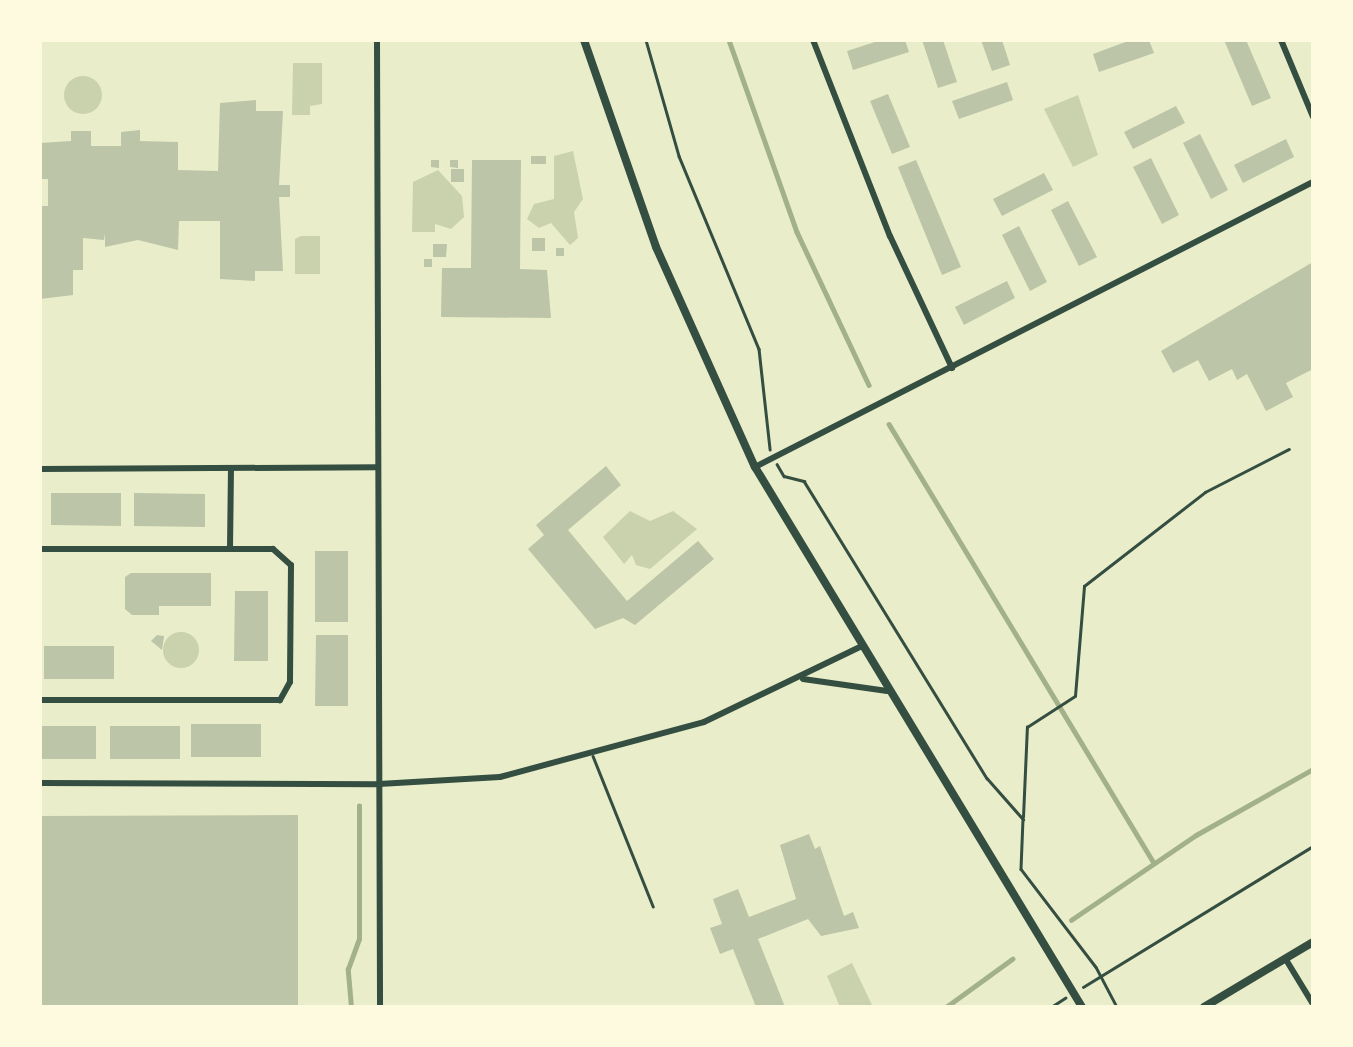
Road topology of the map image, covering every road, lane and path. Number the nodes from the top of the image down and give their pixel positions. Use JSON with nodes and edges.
{"nodes":[{"id":1,"x":377,"y":40,"type":"edge"},
{"id":2,"x":584,"y":40,"type":"edge"},
{"id":3,"x":646,"y":40,"type":"edge"},
{"id":4,"x":813,"y":40,"type":"edge"},
{"id":5,"x":1281,"y":40,"type":"edge"},
{"id":6,"x":1313,"y":117,"type":"edge"},
{"id":7,"x":1313,"y":182,"type":"edge"},
{"id":8,"x":952,"y":368,"type":"junction"},
{"id":9,"x":1289,"y":449,"type":"dead end"},
{"id":10,"x":774,"y":457,"type":"junction"},
{"id":11,"x":378,"y":467,"type":"junction"},
{"id":12,"x":755,"y":467,"type":"junction"},
{"id":13,"x":231,"y":468,"type":"junction"},
{"id":14,"x":40,"y":469,"type":"edge"},
{"id":15,"x":40,"y":549,"type":"edge"},
{"id":16,"x":230,"y":549,"type":"junction"},
{"id":17,"x":860,"y":648,"type":"junction"},
{"id":18,"x":801,"y":679,"type":"junction"},
{"id":19,"x":887,"y":691,"type":"junction"},
{"id":20,"x":40,"y":700,"type":"edge"},
{"id":21,"x":593,"y":756,"type":"junction"},
{"id":22,"x":40,"y":783,"type":"edge"},
{"id":23,"x":379,"y":784,"type":"junction"},
{"id":24,"x":1023,"y":819,"type":"junction"},
{"id":25,"x":1313,"y":846,"type":"edge"},
{"id":26,"x":653,"y":906,"type":"dead end"},
{"id":27,"x":1313,"y":942,"type":"edge"},
{"id":28,"x":1285,"y":958,"type":"junction"},
{"id":29,"x":1101,"y":976,"type":"junction"},
{"id":30,"x":1073,"y":993,"type":"junction"},
{"id":31,"x":1313,"y":1004,"type":"edge"},
{"id":32,"x":380,"y":1007,"type":"edge"},
{"id":33,"x":1051,"y":1007,"type":"edge"},
{"id":34,"x":1082,"y":1007,"type":"edge"},
{"id":35,"x":1117,"y":1007,"type":"edge"},
{"id":36,"x":1204,"y":1007,"type":"edge"}],
"edges":[{"from":1,"to":11,"type":"street"},
{"from":2,"to":12,"type":"street"},
{"from":3,"to":10,"type":"path"},
{"from":4,"to":8,"type":"street"},
{"from":5,"to":6,"type":"street"},
{"from":7,"to":8,"type":"street"},
{"from":8,"to":10,"type":"street"},
{"from":9,"to":24,"type":"path"},
{"from":10,"to":12,"type":"street"},
{"from":10,"to":24,"type":"path"},
{"from":11,"to":13,"type":"street"},
{"from":11,"to":23,"type":"street"},
{"from":12,"to":17,"type":"street"},
{"from":13,"to":14,"type":"street"},
{"from":13,"to":16,"type":"street"},
{"from":15,"to":16,"type":"street"},
{"from":16,"to":20,"type":"street"},
{"from":17,"to":18,"type":"street"},
{"from":17,"to":19,"type":"street"},
{"from":18,"to":19,"type":"street"},
{"from":18,"to":21,"type":"street"},
{"from":19,"to":30,"type":"street"},
{"from":21,"to":23,"type":"street"},
{"from":21,"to":26,"type":"lane"},
{"from":22,"to":23,"type":"street"},
{"from":23,"to":32,"type":"street"},
{"from":24,"to":29,"type":"path"},
{"from":25,"to":29,"type":"path"},
{"from":27,"to":28,"type":"street"},
{"from":28,"to":31,"type":"street"},
{"from":28,"to":36,"type":"street"},
{"from":29,"to":30,"type":"path"},
{"from":29,"to":35,"type":"path"},
{"from":30,"to":33,"type":"path"},
{"from":30,"to":34,"type":"street"}]}
